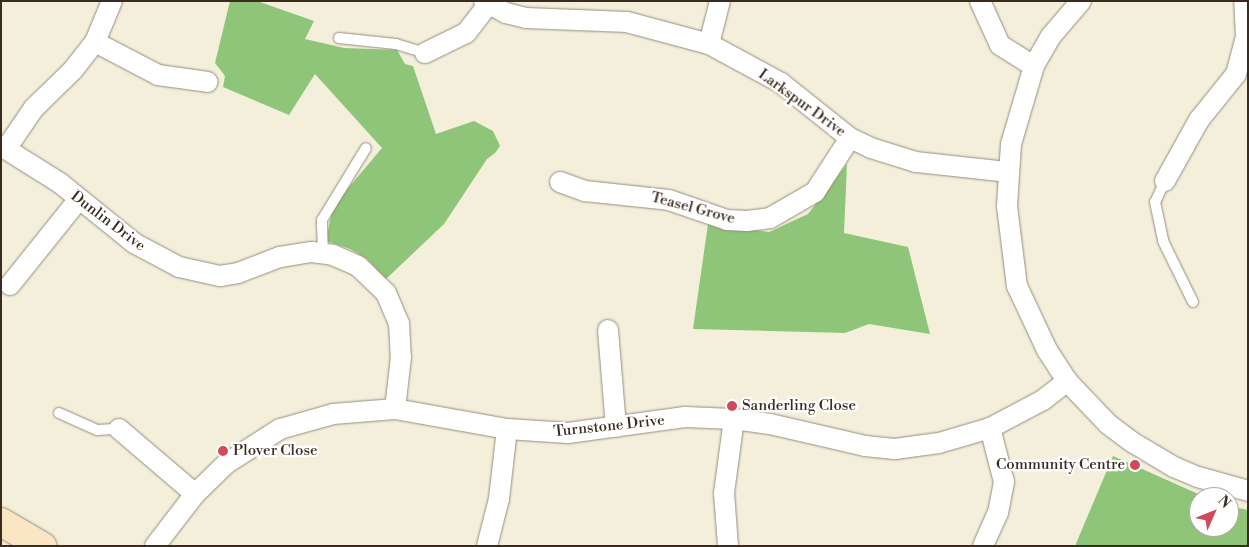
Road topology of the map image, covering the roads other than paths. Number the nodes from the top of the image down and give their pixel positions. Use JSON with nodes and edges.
{"nodes":[{"id":1,"x":112,"y":1,"type":"edge"},
{"id":2,"x":720,"y":1,"type":"edge"},
{"id":3,"x":980,"y":1,"type":"edge"},
{"id":4,"x":1081,"y":1,"type":"edge"},
{"id":5,"x":1244,"y":1,"type":"edge"},
{"id":6,"x":486,"y":3,"type":"edge"},
{"id":7,"x":339,"y":38,"type":"dead end"},
{"id":8,"x":95,"y":42,"type":"junction"},
{"id":9,"x":709,"y":44,"type":"junction"},
{"id":10,"x":425,"y":53,"type":"joint"},
{"id":11,"x":1244,"y":62,"type":"edge"},
{"id":12,"x":1034,"y":66,"type":"junction"},
{"id":13,"x":208,"y":82,"type":"dead end"},
{"id":14,"x":850,"y":138,"type":"junction"},
{"id":15,"x":4,"y":148,"type":"edge"},
{"id":16,"x":366,"y":148,"type":"dead end"},
{"id":17,"x":1008,"y":172,"type":"junction"},
{"id":18,"x":1165,"y":181,"type":"joint"},
{"id":19,"x":560,"y":182,"type":"dead end"},
{"id":20,"x":79,"y":199,"type":"junction"},
{"id":21,"x":323,"y":254,"type":"junction"},
{"id":22,"x":10,"y":285,"type":"dead end"},
{"id":23,"x":1193,"y":302,"type":"dead end"},
{"id":24,"x":608,"y":330,"type":"dead end"},
{"id":25,"x":1067,"y":381,"type":"junction"},
{"id":26,"x":395,"y":410,"type":"junction"},
{"id":27,"x":59,"y":413,"type":"dead end"},
{"id":28,"x":734,"y":419,"type":"junction"},
{"id":29,"x":616,"y":427,"type":"junction"},
{"id":30,"x":990,"y":428,"type":"junction"},
{"id":31,"x":119,"y":429,"type":"joint"},
{"id":32,"x":507,"y":429,"type":"junction"},
{"id":33,"x":1248,"y":491,"type":"edge"},
{"id":34,"x":195,"y":494,"type":"junction"},
{"id":35,"x":1,"y":522,"type":"edge"},
{"id":36,"x":42,"y":546,"type":"edge"},
{"id":37,"x":155,"y":546,"type":"edge"},
{"id":38,"x":487,"y":546,"type":"edge"},
{"id":39,"x":728,"y":546,"type":"edge"},
{"id":40,"x":983,"y":546,"type":"edge"}],
"edges":[{"from":1,"to":8,"type":"street"},
{"from":2,"to":9,"type":"street"},
{"from":3,"to":12,"type":"street"},
{"from":4,"to":12,"type":"street"},
{"from":5,"to":11,"type":"street"},
{"from":6,"to":9,"type":"street","name":"Larkspur Drive"},
{"from":6,"to":10,"type":"street"},
{"from":7,"to":10,"type":"lane"},
{"from":8,"to":13,"type":"street"},
{"from":8,"to":15,"type":"street"},
{"from":9,"to":14,"type":"street","name":"Larkspur Drive"},
{"from":11,"to":18,"type":"street"},
{"from":12,"to":17,"type":"street"},
{"from":14,"to":17,"type":"street","name":"Larkspur Drive"},
{"from":14,"to":19,"type":"street","name":"Teasel Grove"},
{"from":15,"to":20,"type":"street","name":"Dunlin Drive"},
{"from":16,"to":21,"type":"lane"},
{"from":17,"to":25,"type":"street"},
{"from":18,"to":23,"type":"lane"},
{"from":20,"to":21,"type":"street","name":"Dunlin Drive"},
{"from":20,"to":22,"type":"street"},
{"from":21,"to":26,"type":"street","name":"Dunlin Drive"},
{"from":24,"to":29,"type":"street"},
{"from":25,"to":30,"type":"street","name":"Turnstone Drive"},
{"from":25,"to":33,"type":"street"},
{"from":26,"to":32,"type":"street","name":"Turnstone Drive"},
{"from":26,"to":34,"type":"street","name":"Turnstone Drive"},
{"from":27,"to":31,"type":"lane"},
{"from":28,"to":29,"type":"street","name":"Turnstone Drive"},
{"from":28,"to":30,"type":"street","name":"Turnstone Drive"},
{"from":28,"to":39,"type":"street"},
{"from":29,"to":32,"type":"street","name":"Turnstone Drive"},
{"from":30,"to":40,"type":"street"},
{"from":31,"to":34,"type":"street"},
{"from":32,"to":38,"type":"street"},
{"from":34,"to":37,"type":"street","name":"Turnstone Drive"},
{"from":35,"to":36,"type":"street"}]}
